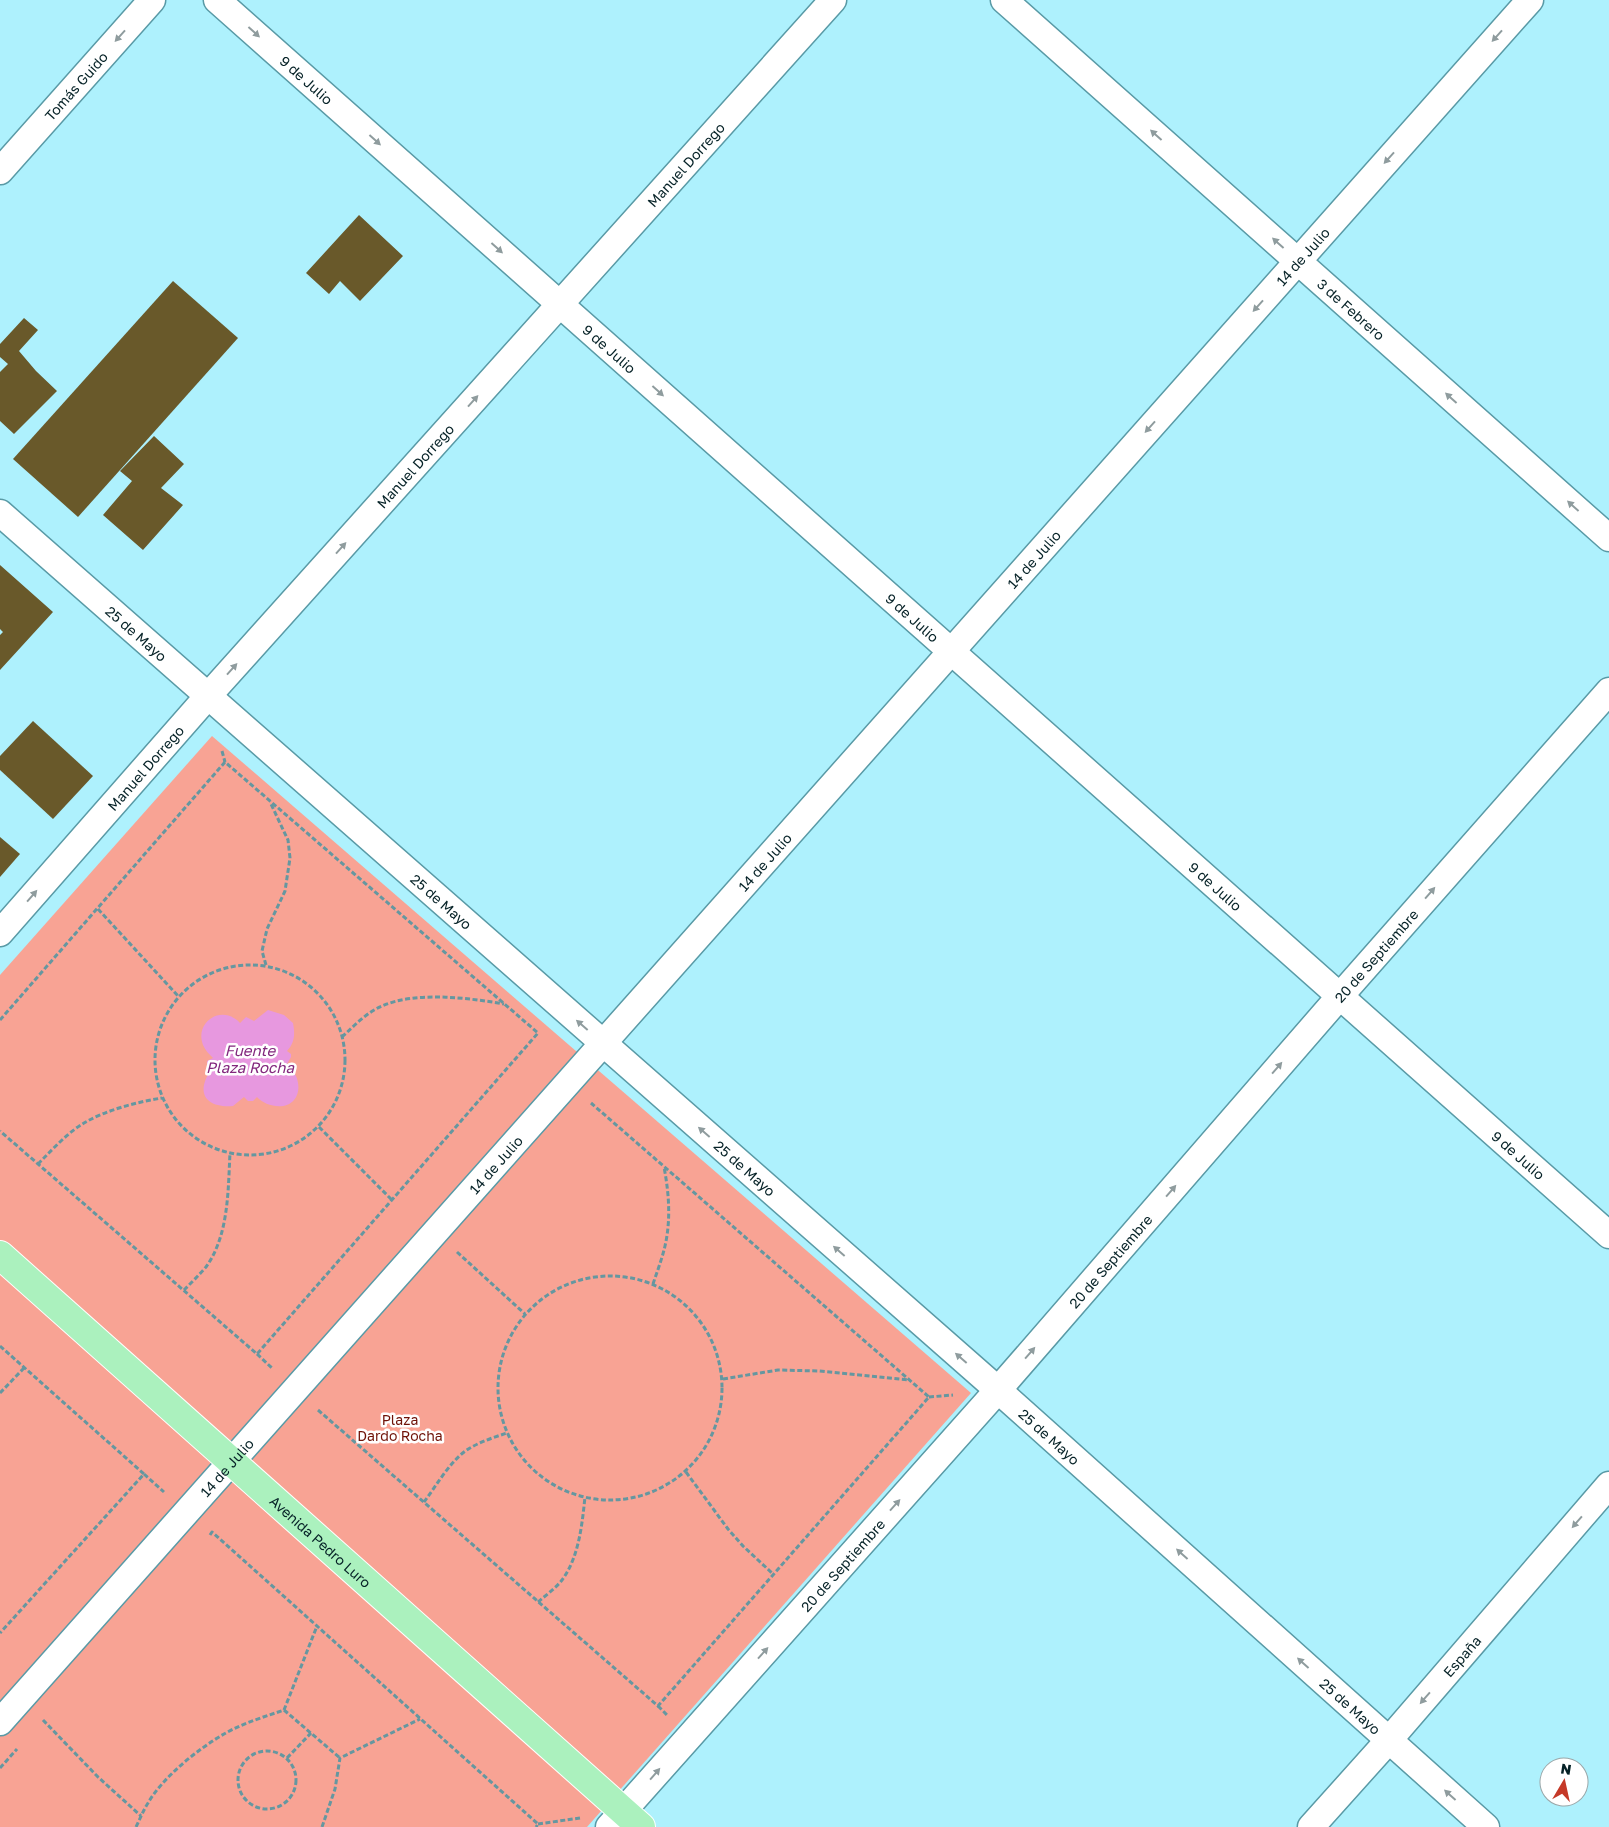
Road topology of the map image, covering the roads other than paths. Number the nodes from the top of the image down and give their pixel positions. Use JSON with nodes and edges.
{"nodes":[{"id":1,"x":152,"y":0,"type":"edge"},
{"id":2,"x":218,"y":0,"type":"edge"},
{"id":3,"x":833,"y":0,"type":"edge"},
{"id":4,"x":1004,"y":0,"type":"edge"},
{"id":5,"x":1530,"y":0,"type":"edge"},
{"id":6,"x":0,"y":171,"type":"edge"},
{"id":7,"x":1298,"y":261,"type":"junction"},
{"id":8,"x":560,"y":304,"type":"junction"},
{"id":9,"x":0,"y":513,"type":"edge"},
{"id":10,"x":1609,"y":538,"type":"edge"},
{"id":11,"x":951,"y":651,"type":"junction"},
{"id":12,"x":1609,"y":691,"type":"edge"},
{"id":13,"x":208,"y":696,"type":"junction"},
{"id":14,"x":0,"y":932,"type":"edge"},
{"id":15,"x":1340,"y":996,"type":"junction"},
{"id":16,"x":603,"y":1043,"type":"junction"},
{"id":17,"x":1609,"y":1235,"type":"edge"},
{"id":18,"x":0,"y":1255,"type":"edge"},
{"id":19,"x":998,"y":1390,"type":"junction"},
{"id":20,"x":231,"y":1461,"type":"junction"},
{"id":21,"x":1609,"y":1485,"type":"edge"},
{"id":22,"x":0,"y":1722,"type":"edge"},
{"id":23,"x":1389,"y":1740,"type":"junction"},
{"id":24,"x":625,"y":1822,"type":"edge"},
{"id":25,"x":1311,"y":1827,"type":"edge"},
{"id":26,"x":1486,"y":1827,"type":"edge"}],
"edges":[{"from":1,"to":6,"type":"street","name":"Tomás Guido","one_way":true},
{"from":2,"to":8,"type":"street","name":"9 de Julio","one_way":true},
{"from":3,"to":8,"type":"street","name":"Manuel Dorrego"},
{"from":7,"to":4,"type":"street","name":"3 de Febrero","one_way":true},
{"from":5,"to":7,"type":"street","name":"14 de Julio","one_way":true},
{"from":10,"to":7,"type":"street","name":"3 de Febrero","one_way":true},
{"from":7,"to":11,"type":"street","name":"14 de Julio","one_way":true},
{"from":8,"to":11,"type":"street","name":"9 de Julio","one_way":true},
{"from":13,"to":8,"type":"street","name":"Manuel Dorrego","one_way":true},
{"from":9,"to":13,"type":"street","name":"25 de Mayo"},
{"from":11,"to":15,"type":"street","name":"9 de Julio"},
{"from":11,"to":16,"type":"street","name":"14 de Julio"},
{"from":15,"to":12,"type":"street","name":"20 de Septiembre","one_way":true},
{"from":14,"to":13,"type":"street","name":"Manuel Dorrego","one_way":true},
{"from":16,"to":13,"type":"street","name":"25 de Mayo","one_way":true},
{"from":15,"to":17,"type":"street","name":"9 de Julio"},
{"from":19,"to":15,"type":"street","name":"20 de Septiembre","one_way":true},
{"from":19,"to":16,"type":"street","name":"25 de Mayo","one_way":true},
{"from":16,"to":20,"type":"street","name":"14 de Julio"},
{"from":18,"to":20,"type":"main road","name":"Avenida Pedro Luro"},
{"from":23,"to":19,"type":"street","name":"25 de Mayo","one_way":true},
{"from":24,"to":19,"type":"street","name":"20 de Septiembre","one_way":true},
{"from":20,"to":22,"type":"street","name":"14 de Julio"},
{"from":20,"to":24,"type":"main road","name":"Avenida Pedro Luro"},
{"from":21,"to":23,"type":"street","name":"España","one_way":true},
{"from":23,"to":25,"type":"street","name":"España"},
{"from":26,"to":23,"type":"street","name":"25 de Mayo","one_way":true}]}
